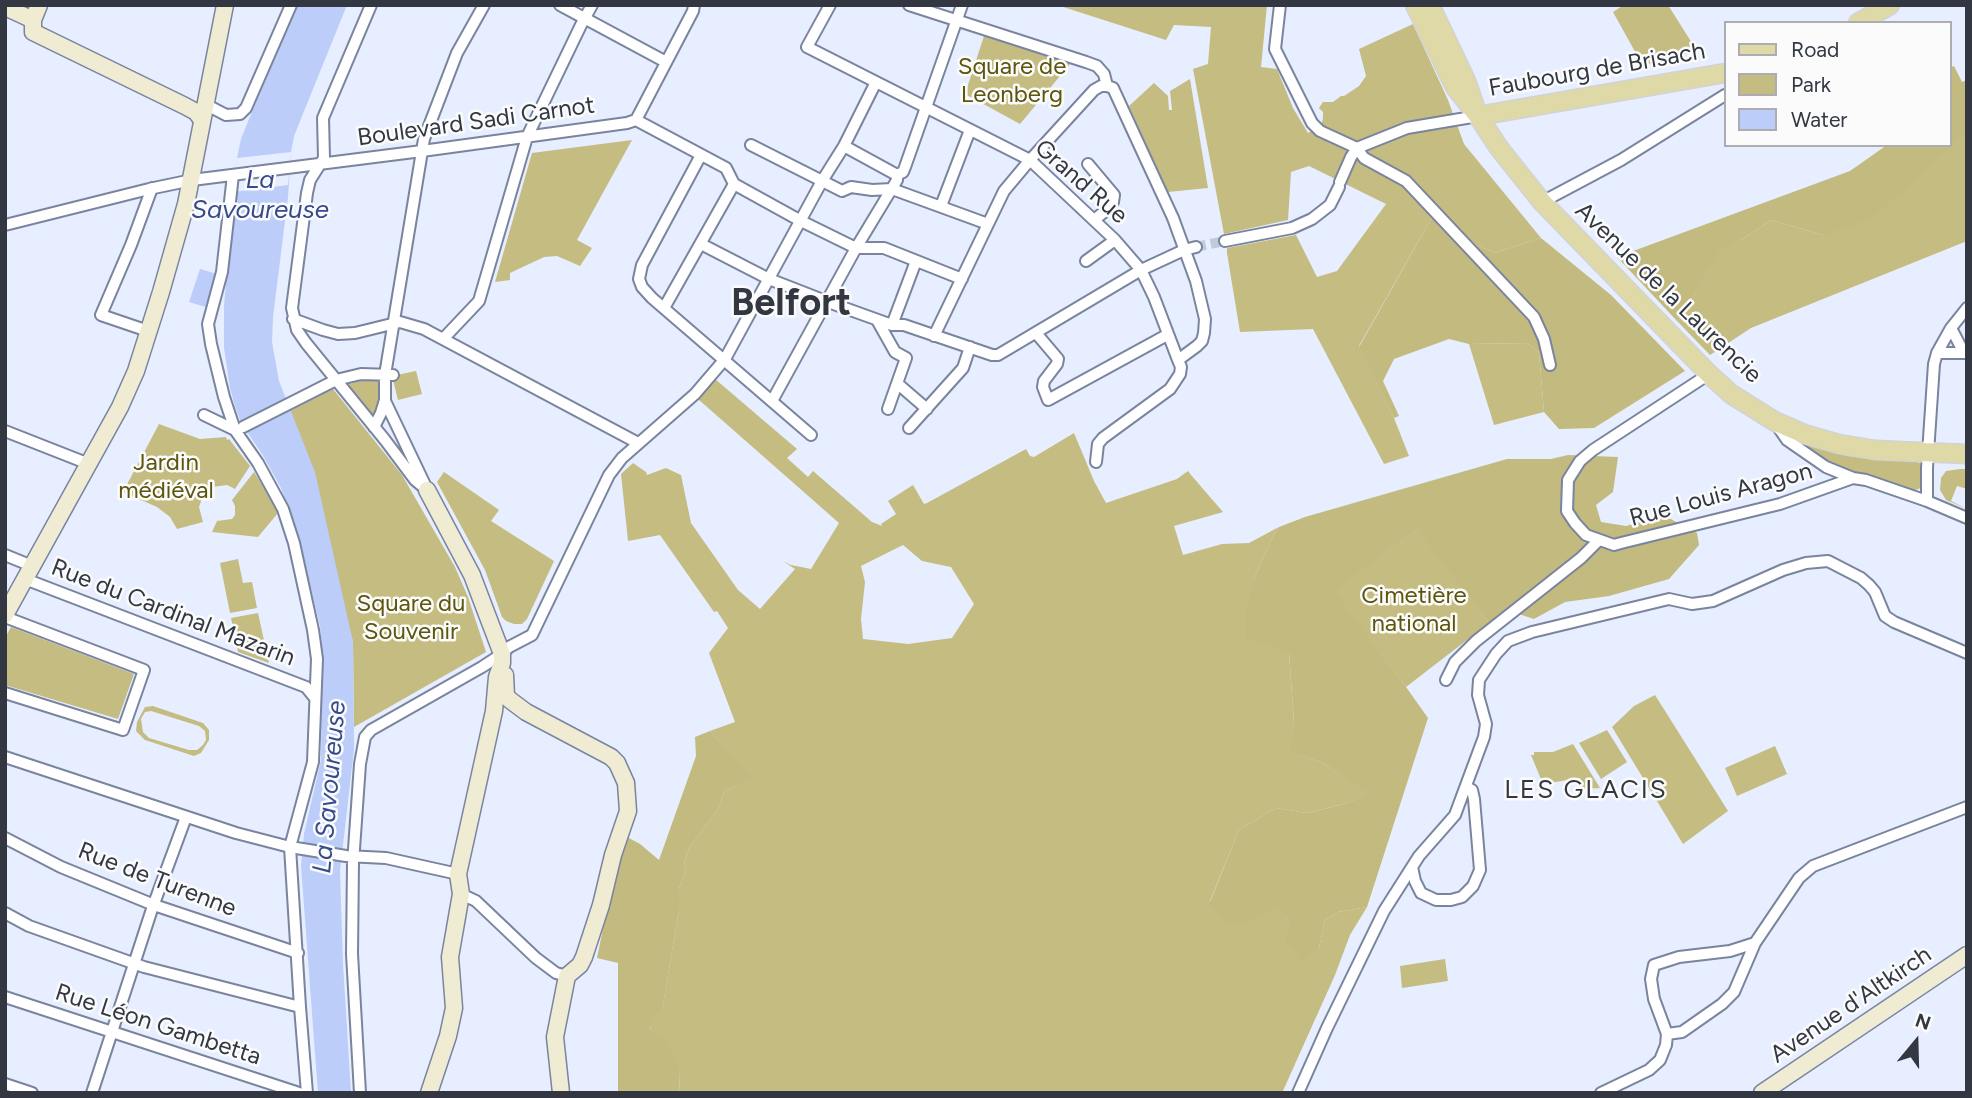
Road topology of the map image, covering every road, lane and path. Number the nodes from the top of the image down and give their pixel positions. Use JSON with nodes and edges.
{"nodes":[{"id":1,"x":225,"y":5,"type":"edge"},
{"id":2,"x":291,"y":5,"type":"edge"},
{"id":3,"x":371,"y":5,"type":"edge"},
{"id":4,"x":484,"y":5,"type":"edge"},
{"id":5,"x":560,"y":5,"type":"edge"},
{"id":6,"x":592,"y":5,"type":"edge"},
{"id":7,"x":694,"y":5,"type":"edge"},
{"id":8,"x":830,"y":5,"type":"edge"},
{"id":9,"x":909,"y":5,"type":"edge"},
{"id":10,"x":962,"y":5,"type":"edge"},
{"id":11,"x":1280,"y":5,"type":"edge"},
{"id":12,"x":1415,"y":5,"type":"edge"},
{"id":13,"x":1430,"y":5,"type":"edge"},
{"id":14,"x":1890,"y":5,"type":"edge"},
{"id":15,"x":5,"y":7,"type":"edge"},
{"id":16,"x":584,"y":18,"type":"junction"},
{"id":17,"x":35,"y":19,"type":"edge"},
{"id":18,"x":957,"y":20,"type":"junction"},
{"id":19,"x":1862,"y":21,"type":"edge"},
{"id":20,"x":666,"y":62,"type":"junction"},
{"id":21,"x":1724,"y":73,"type":"edge"},
{"id":22,"x":876,"y":82,"type":"junction"},
{"id":23,"x":1107,"y":86,"type":"junction"},
{"id":24,"x":1724,"y":95,"type":"edge"},
{"id":25,"x":925,"y":107,"type":"junction"},
{"id":26,"x":204,"y":112,"type":"junction"},
{"id":27,"x":1478,"y":116,"type":"junction"},
{"id":28,"x":636,"y":120,"type":"junction"},
{"id":29,"x":970,"y":130,"type":"junction"},
{"id":30,"x":527,"y":137,"type":"junction"},
{"id":31,"x":751,"y":145,"type":"dead end"},
{"id":32,"x":844,"y":146,"type":"junction"},
{"id":33,"x":422,"y":151,"type":"junction"},
{"id":34,"x":1354,"y":152,"type":"junction"},
{"id":35,"x":701,"y":155,"type":"junction"},
{"id":36,"x":1030,"y":160,"type":"junction"},
{"id":37,"x":321,"y":164,"type":"junction"},
{"id":38,"x":1088,"y":164,"type":"dead end"},
{"id":39,"x":233,"y":175,"type":"junction"},
{"id":40,"x":897,"y":175,"type":"junction"},
{"id":41,"x":192,"y":180,"type":"junction"},
{"id":42,"x":822,"y":181,"type":"junction"},
{"id":43,"x":734,"y":184,"type":"junction"},
{"id":44,"x":152,"y":188,"type":"junction"},
{"id":45,"x":892,"y":189,"type":"junction"},
{"id":46,"x":1542,"y":202,"type":"junction"},
{"id":47,"x":941,"y":206,"type":"junction"},
{"id":48,"x":1094,"y":220,"type":"junction"},
{"id":49,"x":801,"y":221,"type":"junction"},
{"id":50,"x":988,"y":224,"type":"junction"},
{"id":51,"x":5,"y":225,"type":"edge"},
{"id":52,"x":1115,"y":240,"type":"junction"},
{"id":53,"x":1225,"y":241,"type":"tunnel mouth"},
{"id":54,"x":701,"y":244,"type":"junction"},
{"id":55,"x":1196,"y":247,"type":"tunnel mouth"},
{"id":56,"x":856,"y":248,"type":"junction"},
{"id":57,"x":1184,"y":250,"type":"junction"},
{"id":58,"x":916,"y":261,"type":"junction"},
{"id":59,"x":1086,"y":261,"type":"dead end"},
{"id":60,"x":1141,"y":270,"type":"junction"},
{"id":61,"x":769,"y":279,"type":"junction"},
{"id":62,"x":961,"y":279,"type":"junction"},
{"id":63,"x":828,"y":302,"type":"junction"},
{"id":64,"x":664,"y":308,"type":"junction"},
{"id":65,"x":1967,"y":308,"type":"edge"},
{"id":66,"x":293,"y":319,"type":"junction"},
{"id":67,"x":877,"y":320,"type":"junction"},
{"id":68,"x":393,"y":324,"type":"junction"},
{"id":69,"x":892,"y":325,"type":"junction"},
{"id":70,"x":1951,"y":328,"type":"junction"},
{"id":71,"x":148,"y":331,"type":"junction"},
{"id":72,"x":1036,"y":333,"type":"junction"},
{"id":73,"x":929,"y":334,"type":"junction"},
{"id":74,"x":1167,"y":335,"type":"junction"},
{"id":75,"x":443,"y":339,"type":"junction"},
{"id":76,"x":970,"y":347,"type":"junction"},
{"id":77,"x":1937,"y":353,"type":"junction"},
{"id":78,"x":1965,"y":353,"type":"edge"},
{"id":79,"x":725,"y":359,"type":"junction"},
{"id":80,"x":1178,"y":359,"type":"junction"},
{"id":81,"x":1550,"y":365,"type":"dead end"},
{"id":82,"x":1709,"y":374,"type":"junction"},
{"id":83,"x":389,"y":375,"type":"junction"},
{"id":84,"x":336,"y":380,"type":"junction"},
{"id":85,"x":898,"y":384,"type":"junction"},
{"id":86,"x":385,"y":400,"type":"junction"},
{"id":87,"x":772,"y":401,"type":"junction"},
{"id":88,"x":927,"y":409,"type":"junction"},
{"id":89,"x":888,"y":410,"type":"dead end"},
{"id":90,"x":204,"y":415,"type":"dead end"},
{"id":91,"x":1774,"y":421,"type":"junction"},
{"id":92,"x":374,"y":427,"type":"junction"},
{"id":93,"x":239,"y":428,"type":"junction"},
{"id":94,"x":909,"y":428,"type":"dead end"},
{"id":95,"x":5,"y":431,"type":"edge"},
{"id":96,"x":811,"y":435,"type":"dead end"},
{"id":97,"x":638,"y":443,"type":"junction"},
{"id":98,"x":1929,"y":451,"type":"junction"},
{"id":99,"x":1967,"y":454,"type":"edge"},
{"id":100,"x":1096,"y":462,"type":"dead end"},
{"id":101,"x":89,"y":464,"type":"junction"},
{"id":102,"x":1853,"y":478,"type":"junction"},
{"id":103,"x":427,"y":490,"type":"junction"},
{"id":104,"x":1927,"y":501,"type":"junction"},
{"id":105,"x":1967,"y":518,"type":"edge"},
{"id":106,"x":1599,"y":540,"type":"junction"},
{"id":107,"x":5,"y":555,"type":"edge"},
{"id":108,"x":28,"y":573,"type":"junction"},
{"id":109,"x":5,"y":616,"type":"edge"},
{"id":110,"x":1967,"y":653,"type":"edge"},
{"id":111,"x":502,"y":659,"type":"junction"},
{"id":112,"x":1446,"y":680,"type":"dead end"},
{"id":113,"x":5,"y":693,"type":"edge"},
{"id":114,"x":315,"y":698,"type":"junction"},
{"id":115,"x":494,"y":711,"type":"junction"},
{"id":116,"x":526,"y":712,"type":"junction"},
{"id":117,"x":5,"y":757,"type":"edge"},
{"id":118,"x":1466,"y":787,"type":"junction"},
{"id":119,"x":1967,"y":807,"type":"edge"},
{"id":120,"x":186,"y":817,"type":"junction"},
{"id":121,"x":5,"y":838,"type":"edge"},
{"id":122,"x":295,"y":848,"type":"junction"},
{"id":123,"x":348,"y":856,"type":"junction"},
{"id":124,"x":1412,"y":867,"type":"junction"},
{"id":125,"x":458,"y":874,"type":"junction"},
{"id":126,"x":461,"y":894,"type":"junction"},
{"id":127,"x":154,"y":905,"type":"junction"},
{"id":128,"x":5,"y":913,"type":"edge"},
{"id":129,"x":1755,"y":943,"type":"junction"},
{"id":130,"x":298,"y":953,"type":"junction"},
{"id":131,"x":1967,"y":955,"type":"edge"},
{"id":132,"x":135,"y":963,"type":"junction"},
{"id":133,"x":567,"y":976,"type":"junction"},
{"id":134,"x":5,"y":997,"type":"edge"},
{"id":135,"x":300,"y":1007,"type":"junction"},
{"id":136,"x":111,"y":1033,"type":"junction"},
{"id":137,"x":1667,"y":1034,"type":"junction"},
{"id":138,"x":5,"y":1084,"type":"edge"},
{"id":139,"x":32,"y":1093,"type":"edge"},
{"id":140,"x":92,"y":1093,"type":"edge"},
{"id":141,"x":299,"y":1093,"type":"edge"},
{"id":142,"x":307,"y":1093,"type":"edge"},
{"id":143,"x":360,"y":1093,"type":"edge"},
{"id":144,"x":429,"y":1093,"type":"edge"},
{"id":145,"x":561,"y":1093,"type":"edge"},
{"id":146,"x":1298,"y":1093,"type":"edge"},
{"id":147,"x":1601,"y":1093,"type":"edge"},
{"id":148,"x":1762,"y":1093,"type":"edge"}],
"edges":[{"from":1,"to":26,"type":"main road"},
{"from":2,"to":26,"type":"street"},
{"from":3,"to":37,"type":"street"},
{"from":4,"to":33,"type":"street"},
{"from":5,"to":16,"type":"street"},
{"from":6,"to":16,"type":"street"},
{"from":7,"to":20,"type":"street"},
{"from":8,"to":22,"type":"street","name":"Grand Rue"},
{"from":9,"to":18,"type":"street"},
{"from":10,"to":18,"type":"street"},
{"from":11,"to":34,"type":"street"},
{"from":12,"to":27,"type":"main road","name":"Avenue de la Laurencie"},
{"from":13,"to":27,"type":"main road","name":"Avenue de la Laurencie"},
{"from":14,"to":19,"type":"main road"},
{"from":15,"to":17,"type":"main road"},
{"from":16,"to":20,"type":"street"},
{"from":16,"to":30,"type":"street"},
{"from":17,"to":26,"type":"main road"},
{"from":18,"to":23,"type":"street"},
{"from":18,"to":25,"type":"street"},
{"from":20,"to":28,"type":"street"},
{"from":21,"to":27,"type":"main road","name":"Faubourg de Brisach"},
{"from":22,"to":25,"type":"street","name":"Grand Rue"},
{"from":22,"to":32,"type":"street"},
{"from":23,"to":36,"type":"street"},
{"from":23,"to":57,"type":"street"},
{"from":24,"to":46,"type":"street"},
{"from":25,"to":29,"type":"street","name":"Grand Rue"},
{"from":25,"to":40,"type":"street"},
{"from":26,"to":41,"type":"main road"},
{"from":27,"to":34,"type":"street"},
{"from":27,"to":46,"type":"main road","name":"Avenue de la Laurencie"},
{"from":28,"to":30,"type":"street","name":"Boulevard Sadi Carnot"},
{"from":28,"to":35,"type":"street"},
{"from":29,"to":36,"type":"street","name":"Grand Rue"},
{"from":29,"to":47,"type":"street"},
{"from":30,"to":33,"type":"street","name":"Boulevard Sadi Carnot"},
{"from":30,"to":75,"type":"street"},
{"from":31,"to":42,"type":"street"},
{"from":32,"to":40,"type":"street"},
{"from":32,"to":42,"type":"street"},
{"from":33,"to":37,"type":"street","name":"Boulevard Sadi Carnot"},
{"from":33,"to":68,"type":"street"},
{"from":34,"to":53,"type":"street"},
{"from":34,"to":81,"type":"street"},
{"from":35,"to":43,"type":"street"},
{"from":35,"to":64,"type":"street"},
{"from":36,"to":48,"type":"street","name":"Grand Rue"},
{"from":36,"to":50,"type":"street"},
{"from":37,"to":39,"type":"street","name":"Boulevard Sadi Carnot"},
{"from":37,"to":66,"type":"street"},
{"from":38,"to":48,"type":"street"},
{"from":39,"to":41,"type":"street","name":"Boulevard Sadi Carnot"},
{"from":39,"to":93,"type":"street"},
{"from":40,"to":45,"type":"street"},
{"from":41,"to":44,"type":"street","name":"Boulevard Sadi Carnot"},
{"from":41,"to":71,"type":"main road"},
{"from":42,"to":45,"type":"street"},
{"from":42,"to":49,"type":"street"},
{"from":43,"to":49,"type":"street"},
{"from":43,"to":54,"type":"street"},
{"from":44,"to":51,"type":"street","name":"Boulevard Sadi Carnot"},
{"from":44,"to":71,"type":"street"},
{"from":45,"to":47,"type":"street"},
{"from":45,"to":56,"type":"street"},
{"from":46,"to":82,"type":"main road","name":"Avenue de la Laurencie"},
{"from":47,"to":50,"type":"street"},
{"from":48,"to":52,"type":"street","name":"Grand Rue"},
{"from":49,"to":56,"type":"street"},
{"from":49,"to":61,"type":"street"},
{"from":50,"to":62,"type":"street"},
{"from":52,"to":59,"type":"street"},
{"from":52,"to":60,"type":"street","name":"Grand Rue"},
{"from":54,"to":61,"type":"street"},
{"from":54,"to":64,"type":"street"},
{"from":55,"to":57,"type":"street"},
{"from":56,"to":58,"type":"street"},
{"from":56,"to":63,"type":"street"},
{"from":57,"to":60,"type":"street"},
{"from":57,"to":80,"type":"street"},
{"from":58,"to":62,"type":"street"},
{"from":58,"to":69,"type":"street"},
{"from":60,"to":72,"type":"street"},
{"from":60,"to":74,"type":"street","name":"Grand Rue"},
{"from":61,"to":63,"type":"street"},
{"from":61,"to":79,"type":"street"},
{"from":62,"to":73,"type":"street"},
{"from":63,"to":67,"type":"street"},
{"from":63,"to":87,"type":"street"},
{"from":64,"to":79,"type":"street"},
{"from":65,"to":70,"type":"street"},
{"from":66,"to":68,"type":"street"},
{"from":66,"to":84,"type":"street"},
{"from":67,"to":69,"type":"street"},
{"from":67,"to":85,"type":"street"},
{"from":68,"to":75,"type":"street"},
{"from":68,"to":83,"type":"street"},
{"from":69,"to":73,"type":"street"},
{"from":70,"to":77,"type":"street"},
{"from":70,"to":78,"type":"street"},
{"from":71,"to":101,"type":"main road"},
{"from":72,"to":74,"type":"street"},
{"from":72,"to":76,"type":"street"},
{"from":73,"to":76,"type":"street"},
{"from":74,"to":80,"type":"street","name":"Grand Rue"},
{"from":75,"to":97,"type":"street"},
{"from":76,"to":88,"type":"street"},
{"from":77,"to":78,"type":"street"},
{"from":77,"to":98,"type":"street"},
{"from":79,"to":87,"type":"street"},
{"from":79,"to":97,"type":"street"},
{"from":80,"to":100,"type":"street"},
{"from":82,"to":91,"type":"main road","name":"Avenue de la Laurencie"},
{"from":82,"to":106,"type":"street"},
{"from":83,"to":84,"type":"street"},
{"from":83,"to":86,"type":"street"},
{"from":84,"to":92,"type":"street"},
{"from":84,"to":93,"type":"street"},
{"from":85,"to":88,"type":"street"},
{"from":85,"to":89,"type":"street"},
{"from":86,"to":92,"type":"street"},
{"from":86,"to":103,"type":"street"},
{"from":87,"to":96,"type":"street"},
{"from":88,"to":94,"type":"street"},
{"from":90,"to":93,"type":"street"},
{"from":91,"to":98,"type":"main road"},
{"from":91,"to":102,"type":"street","name":"Avenue de la Laurencie"},
{"from":92,"to":103,"type":"street"},
{"from":93,"to":114,"type":"street"},
{"from":95,"to":101,"type":"street"},
{"from":97,"to":111,"type":"street"},
{"from":98,"to":99,"type":"main road"},
{"from":98,"to":104,"type":"street"},
{"from":101,"to":108,"type":"main road"},
{"from":102,"to":104,"type":"street","name":"Avenue de la Laurencie"},
{"from":102,"to":106,"type":"street","name":"Rue Louis Aragon"},
{"from":103,"to":111,"type":"main road"},
{"from":104,"to":105,"type":"street","name":"Avenue de la Laurencie"},
{"from":106,"to":112,"type":"street"},
{"from":107,"to":108,"type":"street","name":"Rue du Cardinal Mazarin"},
{"from":108,"to":109,"type":"main road"},
{"from":108,"to":114,"type":"street","name":"Rue du Cardinal Mazarin"},
{"from":109,"to":113,"type":"street"},
{"from":110,"to":118,"type":"street"},
{"from":111,"to":115,"type":"main road"},
{"from":111,"to":116,"type":"main road"},
{"from":111,"to":123,"type":"street"},
{"from":114,"to":122,"type":"street"},
{"from":115,"to":116,"type":"street"},
{"from":115,"to":125,"type":"main road"},
{"from":116,"to":133,"type":"main road"},
{"from":117,"to":120,"type":"street"},
{"from":118,"to":124,"type":"street"},
{"from":118,"to":124,"type":"street"},
{"from":119,"to":129,"type":"street"},
{"from":120,"to":122,"type":"street"},
{"from":120,"to":127,"type":"street"},
{"from":121,"to":127,"type":"street","name":"Rue de Turenne"},
{"from":122,"to":123,"type":"street"},
{"from":122,"to":130,"type":"street"},
{"from":123,"to":125,"type":"street"},
{"from":123,"to":143,"type":"street"},
{"from":124,"to":146,"type":"street"},
{"from":125,"to":126,"type":"main road"},
{"from":126,"to":133,"type":"street"},
{"from":126,"to":144,"type":"main road"},
{"from":127,"to":130,"type":"street","name":"Rue de Turenne"},
{"from":127,"to":132,"type":"street"},
{"from":128,"to":132,"type":"street"},
{"from":129,"to":137,"type":"street"},
{"from":129,"to":137,"type":"street"},
{"from":130,"to":135,"type":"street"},
{"from":131,"to":148,"type":"main road","name":"Avenue d'Altkirch"},
{"from":132,"to":135,"type":"street"},
{"from":132,"to":136,"type":"street"},
{"from":133,"to":145,"type":"main road"},
{"from":134,"to":136,"type":"street","name":"Rue Léon Gambetta"},
{"from":135,"to":142,"type":"street"},
{"from":136,"to":140,"type":"street"},
{"from":136,"to":141,"type":"street","name":"Rue Léon Gambetta"},
{"from":137,"to":147,"type":"street"},
{"from":138,"to":139,"type":"street"}]}
